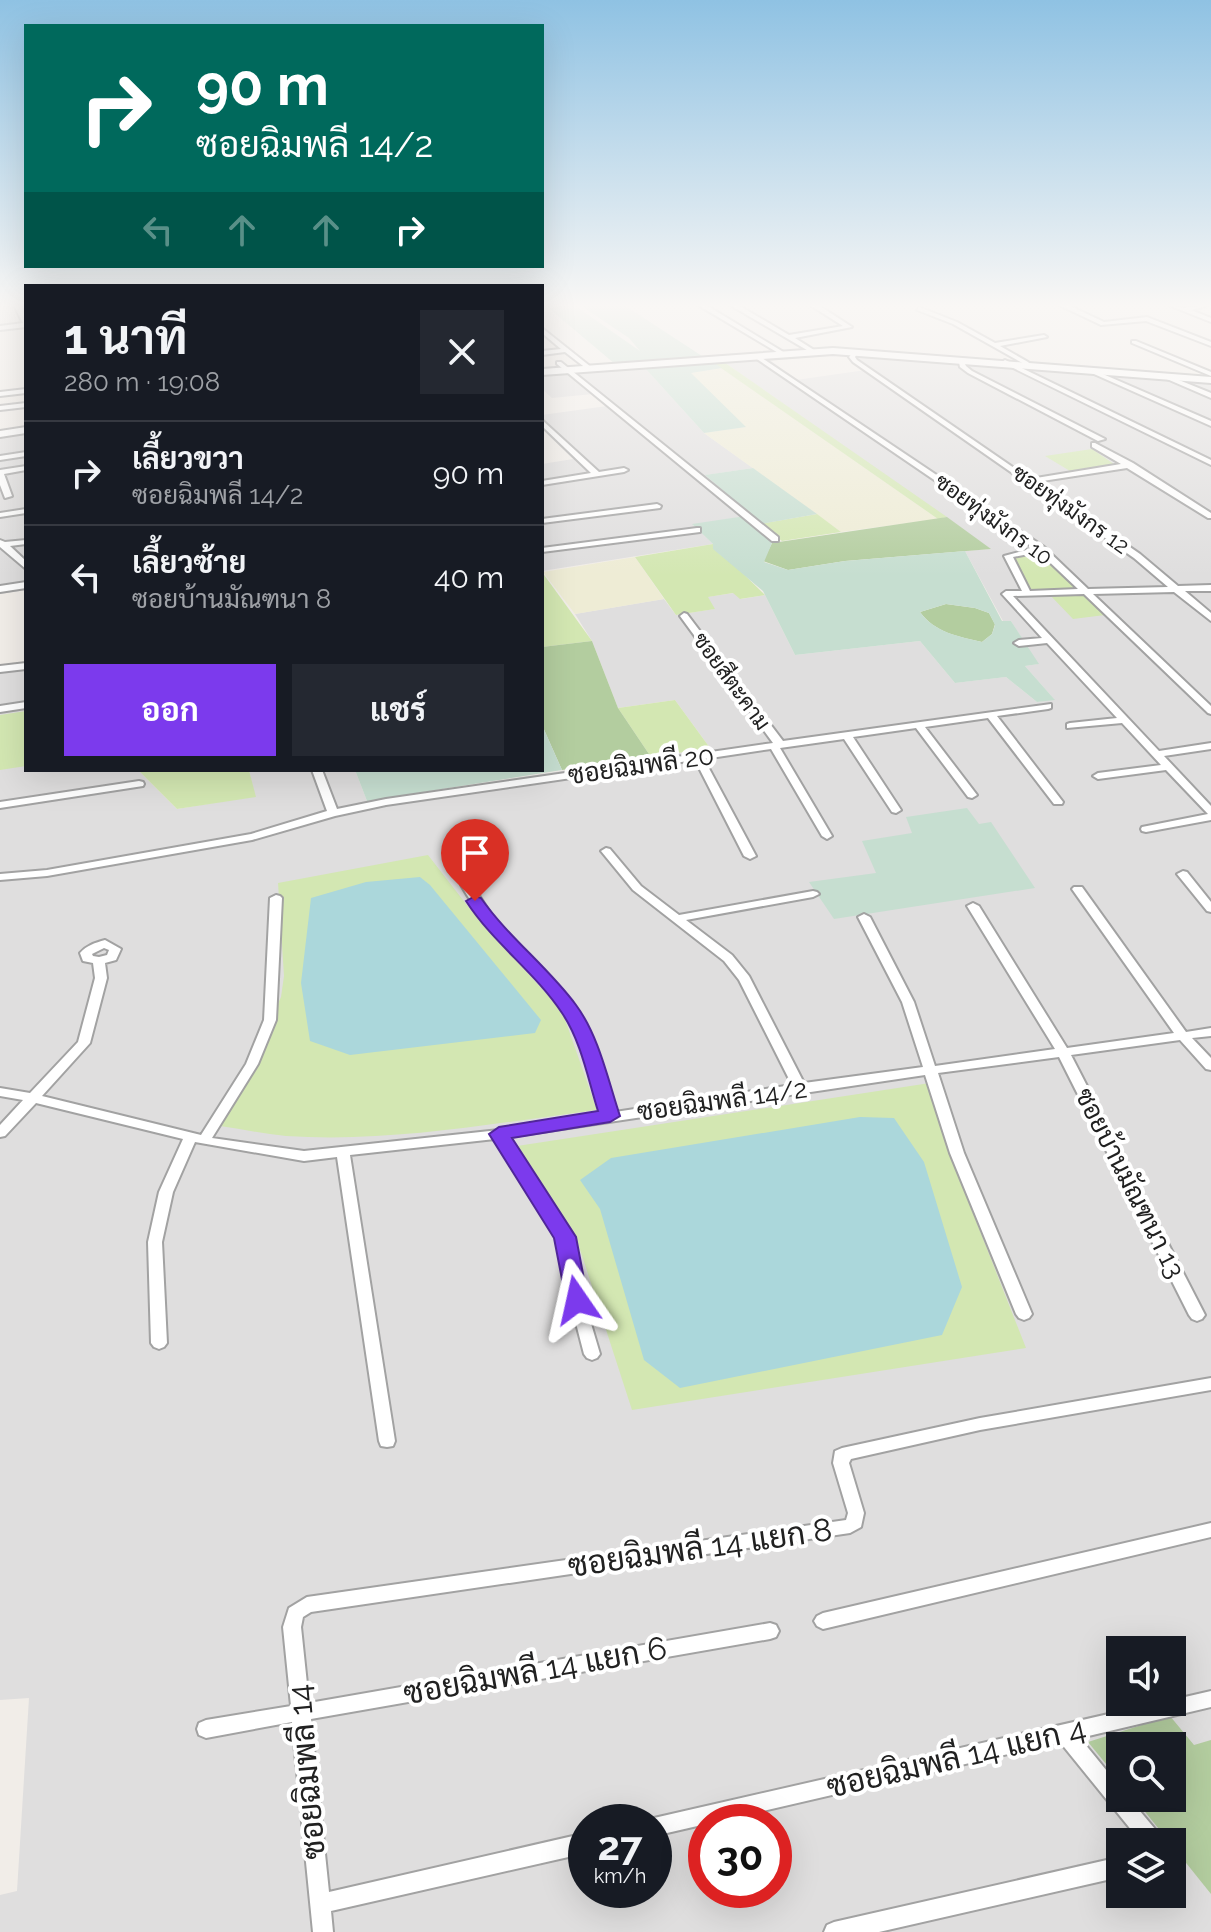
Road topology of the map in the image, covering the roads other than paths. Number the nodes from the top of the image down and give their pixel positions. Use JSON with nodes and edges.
{"nodes":[{"id":1,"x":600,"y":395,"type":"edge"},
{"id":2,"x":813,"y":395,"type":"edge"},
{"id":3,"x":905,"y":395,"type":"edge"},
{"id":4,"x":1012,"y":395,"type":"edge"},
{"id":5,"x":1073,"y":395,"type":"edge"},
{"id":6,"x":1146,"y":395,"type":"edge"},
{"id":7,"x":24,"y":405,"type":"edge"},
{"id":8,"x":0,"y":408,"type":"edge"},
{"id":9,"x":544,"y":424,"type":"edge"},
{"id":10,"x":1211,"y":424,"type":"edge"},
{"id":11,"x":24,"y":430,"type":"edge"},
{"id":12,"x":0,"y":434,"type":"edge"},
{"id":13,"x":24,"y":454,"type":"edge"},
{"id":14,"x":0,"y":458,"type":"edge"},
{"id":15,"x":1211,"y":463,"type":"edge"},
{"id":16,"x":1130,"y":465,"type":"junction"},
{"id":17,"x":24,"y":468,"type":"edge"},
{"id":18,"x":624,"y":470,"type":"dead end"},
{"id":19,"x":0,"y":473,"type":"edge"},
{"id":20,"x":597,"y":474,"type":"junction"},
{"id":21,"x":1030,"y":481,"type":"junction"},
{"id":22,"x":544,"y":483,"type":"edge"},
{"id":23,"x":8,"y":496,"type":"dead end"},
{"id":24,"x":657,"y":506,"type":"dead end"},
{"id":25,"x":24,"y":511,"type":"edge"},
{"id":26,"x":0,"y":515,"type":"edge"},
{"id":27,"x":1211,"y":516,"type":"edge"},
{"id":28,"x":544,"y":521,"type":"edge"},
{"id":29,"x":697,"y":530,"type":"dead end"},
{"id":30,"x":775,"y":539,"type":"dead end"},
{"id":31,"x":24,"y":542,"type":"edge"},
{"id":32,"x":1,"y":544,"type":"edge"},
{"id":33,"x":1041,"y":549,"type":"junction"},
{"id":34,"x":544,"y":550,"type":"edge"},
{"id":35,"x":24,"y":564,"type":"edge"},
{"id":36,"x":24,"y":585,"type":"edge"},
{"id":37,"x":1179,"y":588,"type":"junction"},
{"id":38,"x":1211,"y":588,"type":"edge"},
{"id":39,"x":0,"y":589,"type":"edge"},
{"id":40,"x":1026,"y":591,"type":"junction"},
{"id":41,"x":1084,"y":591,"type":"junction"},
{"id":42,"x":684,"y":616,"type":"dead end"},
{"id":43,"x":1211,"y":618,"type":"edge"},
{"id":44,"x":1050,"y":640,"type":"junction"},
{"id":45,"x":1019,"y":643,"type":"dead end"},
{"id":46,"x":24,"y":666,"type":"edge"},
{"id":47,"x":0,"y":669,"type":"edge"},
{"id":48,"x":24,"y":705,"type":"edge"},
{"id":49,"x":1048,"y":706,"type":"dead end"},
{"id":50,"x":0,"y":709,"type":"edge"},
{"id":51,"x":1211,"y":711,"type":"edge"},
{"id":52,"x":991,"y":715,"type":"junction"},
{"id":53,"x":1125,"y":720,"type":"junction"},
{"id":54,"x":919,"y":725,"type":"junction"},
{"id":55,"x":1070,"y":726,"type":"dead end"},
{"id":56,"x":847,"y":735,"type":"junction"},
{"id":57,"x":777,"y":745,"type":"junction"},
{"id":58,"x":1211,"y":746,"type":"edge"},
{"id":59,"x":1157,"y":754,"type":"junction"},
{"id":60,"x":698,"y":757,"type":"junction"},
{"id":61,"x":1169,"y":767,"type":"junction"},
{"id":62,"x":318,"y":772,"type":"edge"},
{"id":63,"x":1098,"y":776,"type":"dead end"},
{"id":64,"x":139,"y":784,"type":"dead end"},
{"id":65,"x":972,"y":795,"type":"dead end"},
{"id":66,"x":1058,"y":802,"type":"dead end"},
{"id":67,"x":0,"y":805,"type":"edge"},
{"id":68,"x":896,"y":810,"type":"dead end"},
{"id":69,"x":333,"y":813,"type":"junction"},
{"id":70,"x":1211,"y":815,"type":"edge"},
{"id":71,"x":1146,"y":829,"type":"dead end"},
{"id":72,"x":827,"y":836,"type":"dead end"},
{"id":73,"x":606,"y":851,"type":"dead end"},
{"id":74,"x":750,"y":856,"type":"dead end"},
{"id":75,"x":1183,"y":874,"type":"dead end"},
{"id":76,"x":0,"y":877,"type":"edge"},
{"id":77,"x":467,"y":885,"type":"dead end"},
{"id":78,"x":1078,"y":889,"type":"dead end"},
{"id":79,"x":813,"y":894,"type":"dead end"},
{"id":80,"x":276,"y":898,"type":"dead end"},
{"id":81,"x":973,"y":906,"type":"dead end"},
{"id":82,"x":1211,"y":909,"type":"edge"},
{"id":83,"x":864,"y":917,"type":"dead end"},
{"id":84,"x":675,"y":919,"type":"junction"},
{"id":85,"x":99,"y":961,"type":"dead end"},
{"id":86,"x":1211,"y":1032,"type":"edge"},
{"id":87,"x":1182,"y":1035,"type":"junction"},
{"id":88,"x":1063,"y":1052,"type":"junction"},
{"id":89,"x":1211,"y":1066,"type":"edge"},
{"id":90,"x":931,"y":1071,"type":"junction"},
{"id":91,"x":800,"y":1088,"type":"junction"},
{"id":92,"x":0,"y":1092,"type":"edge"},
{"id":93,"x":34,"y":1098,"type":"junction"},
{"id":94,"x":610,"y":1116,"type":"junction"},
{"id":95,"x":0,"y":1133,"type":"edge"},
{"id":96,"x":499,"y":1134,"type":"junction"},
{"id":97,"x":198,"y":1138,"type":"junction"},
{"id":98,"x":343,"y":1154,"type":"junction"},
{"id":99,"x":1024,"y":1314,"type":"dead end"},
{"id":100,"x":1197,"y":1315,"type":"dead end"},
{"id":101,"x":159,"y":1343,"type":"dead end"},
{"id":102,"x":592,"y":1354,"type":"dead end"},
{"id":103,"x":1211,"y":1384,"type":"edge"},
{"id":104,"x":387,"y":1441,"type":"dead end"},
{"id":105,"x":1211,"y":1530,"type":"edge"},
{"id":106,"x":295,"y":1613,"type":"joint"},
{"id":107,"x":823,"y":1621,"type":"dead end"},
{"id":108,"x":770,"y":1631,"type":"dead end"},
{"id":109,"x":1211,"y":1699,"type":"edge"},
{"id":110,"x":300,"y":1711,"type":"junction"},
{"id":111,"x":206,"y":1729,"type":"dead end"},
{"id":112,"x":1065,"y":1734,"type":"junction"},
{"id":113,"x":672,"y":1823,"type":"edge"},
{"id":114,"x":1142,"y":1828,"type":"edge"},
{"id":115,"x":568,"y":1847,"type":"edge"},
{"id":116,"x":1106,"y":1870,"type":"edge"},
{"id":117,"x":319,"y":1904,"type":"junction"},
{"id":118,"x":323,"y":1932,"type":"edge"},
{"id":119,"x":834,"y":1932,"type":"edge"}],
"edges":[{"from":1,"to":30,"type":"street"},
{"from":2,"to":33,"type":"street","name":"ซอยทุ่งมังกร 10"},
{"from":3,"to":21,"type":"street","name":"ซอยทุ่งมังกร 12"},
{"from":4,"to":16,"type":"street"},
{"from":5,"to":15,"type":"street"},
{"from":6,"to":10,"type":"street"},
{"from":7,"to":8,"type":"street"},
{"from":9,"to":20,"type":"street"},
{"from":11,"to":12,"type":"street"},
{"from":13,"to":14,"type":"street"},
{"from":16,"to":21,"type":"street"},
{"from":16,"to":27,"type":"street"},
{"from":17,"to":19,"type":"street"},
{"from":18,"to":20,"type":"street"},
{"from":19,"to":23,"type":"street"},
{"from":20,"to":22,"type":"street"},
{"from":21,"to":37,"type":"street","name":"ซอยทุ่งมังกร 12"},
{"from":24,"to":28,"type":"street"},
{"from":25,"to":26,"type":"street"},
{"from":29,"to":34,"type":"street"},
{"from":31,"to":32,"type":"street"},
{"from":32,"to":35,"type":"street"},
{"from":33,"to":40,"type":"street"},
{"from":33,"to":41,"type":"street","name":"ซอยทุ่งมังกร 10"},
{"from":36,"to":39,"type":"street"},
{"from":37,"to":38,"type":"street"},
{"from":37,"to":41,"type":"street"},
{"from":37,"to":43,"type":"street","name":"ซอยทุ่งมังกร 12"},
{"from":40,"to":41,"type":"street"},
{"from":40,"to":44,"type":"street"},
{"from":41,"to":51,"type":"street","name":"ซอยทุ่งมังกร 10"},
{"from":42,"to":57,"type":"street","name":"ซอยสีตะคาม"},
{"from":44,"to":45,"type":"street"},
{"from":44,"to":53,"type":"street"},
{"from":46,"to":47,"type":"street"},
{"from":48,"to":50,"type":"street"},
{"from":49,"to":52,"type":"street","name":"ซอยฉิมพลี 20"},
{"from":52,"to":54,"type":"street","name":"ซอยฉิมพลี 20"},
{"from":52,"to":66,"type":"street"},
{"from":53,"to":55,"type":"street"},
{"from":53,"to":59,"type":"street"},
{"from":54,"to":56,"type":"street","name":"ซอยฉิมพลี 20"},
{"from":54,"to":65,"type":"street"},
{"from":56,"to":57,"type":"street","name":"ซอยฉิมพลี 20"},
{"from":56,"to":68,"type":"street"},
{"from":57,"to":60,"type":"street","name":"ซอยฉิมพลี 20"},
{"from":57,"to":72,"type":"street","name":"ซอยสีตะคาม"},
{"from":58,"to":59,"type":"street"},
{"from":59,"to":61,"type":"street"},
{"from":60,"to":69,"type":"street","name":"ซอยฉิมพลี 20"},
{"from":60,"to":74,"type":"street"},
{"from":61,"to":63,"type":"street"},
{"from":61,"to":70,"type":"street"},
{"from":62,"to":69,"type":"street"},
{"from":64,"to":67,"type":"street"},
{"from":69,"to":76,"type":"street","name":"ซอยฉิมพลี 20"},
{"from":70,"to":71,"type":"street"},
{"from":73,"to":84,"type":"street"},
{"from":75,"to":82,"type":"street"},
{"from":77,"to":94,"type":"street"},
{"from":78,"to":87,"type":"street"},
{"from":79,"to":84,"type":"street"},
{"from":80,"to":97,"type":"street"},
{"from":81,"to":88,"type":"street","name":"ซอยบ้านมัณฑนา 13"},
{"from":83,"to":90,"type":"street"},
{"from":84,"to":91,"type":"street"},
{"from":85,"to":93,"type":"street"},
{"from":86,"to":87,"type":"street","name":"ซอยฉิมพลี 14/2"},
{"from":87,"to":88,"type":"street","name":"ซอยฉิมพลี 14/2"},
{"from":87,"to":89,"type":"street"},
{"from":88,"to":90,"type":"street","name":"ซอยฉิมพลี 14/2"},
{"from":88,"to":100,"type":"street","name":"ซอยบ้านมัณฑนา 13"},
{"from":90,"to":91,"type":"street","name":"ซอยฉิมพลี 14/2"},
{"from":90,"to":99,"type":"street"},
{"from":91,"to":94,"type":"street","name":"ซอยฉิมพลี 14/2"},
{"from":92,"to":93,"type":"street","name":"ซอยฉิมพลี 14/2"},
{"from":93,"to":95,"type":"street"},
{"from":93,"to":97,"type":"street","name":"ซอยฉิมพลี 14/2"},
{"from":94,"to":96,"type":"street","name":"ซอยฉิมพลี 14/2"},
{"from":96,"to":98,"type":"street","name":"ซอยฉิมพลี 14/2"},
{"from":96,"to":102,"type":"street"},
{"from":97,"to":98,"type":"street","name":"ซอยฉิมพลี 14/2"},
{"from":97,"to":101,"type":"street"},
{"from":98,"to":104,"type":"street"},
{"from":103,"to":106,"type":"street","name":"ซอยฉิมพลี 14 แยก 8"},
{"from":105,"to":107,"type":"street"},
{"from":106,"to":110,"type":"street","name":"ซอยฉิมพลี 14"},
{"from":108,"to":110,"type":"street","name":"ซอยฉิมพลี 14 แยก 6"},
{"from":109,"to":112,"type":"street","name":"ซอยฉิมพลี 14 แยก 4"},
{"from":110,"to":111,"type":"street","name":"ซอยฉิมพลี 14 แยก 6"},
{"from":110,"to":117,"type":"street","name":"ซอยฉิมพลี 14"},
{"from":112,"to":113,"type":"street","name":"ซอยฉิมพลี 14 แยก 4"},
{"from":112,"to":114,"type":"street"},
{"from":115,"to":117,"type":"street"},
{"from":116,"to":119,"type":"street"},
{"from":117,"to":118,"type":"street","name":"ซอยฉิมพลี 14"}]}
